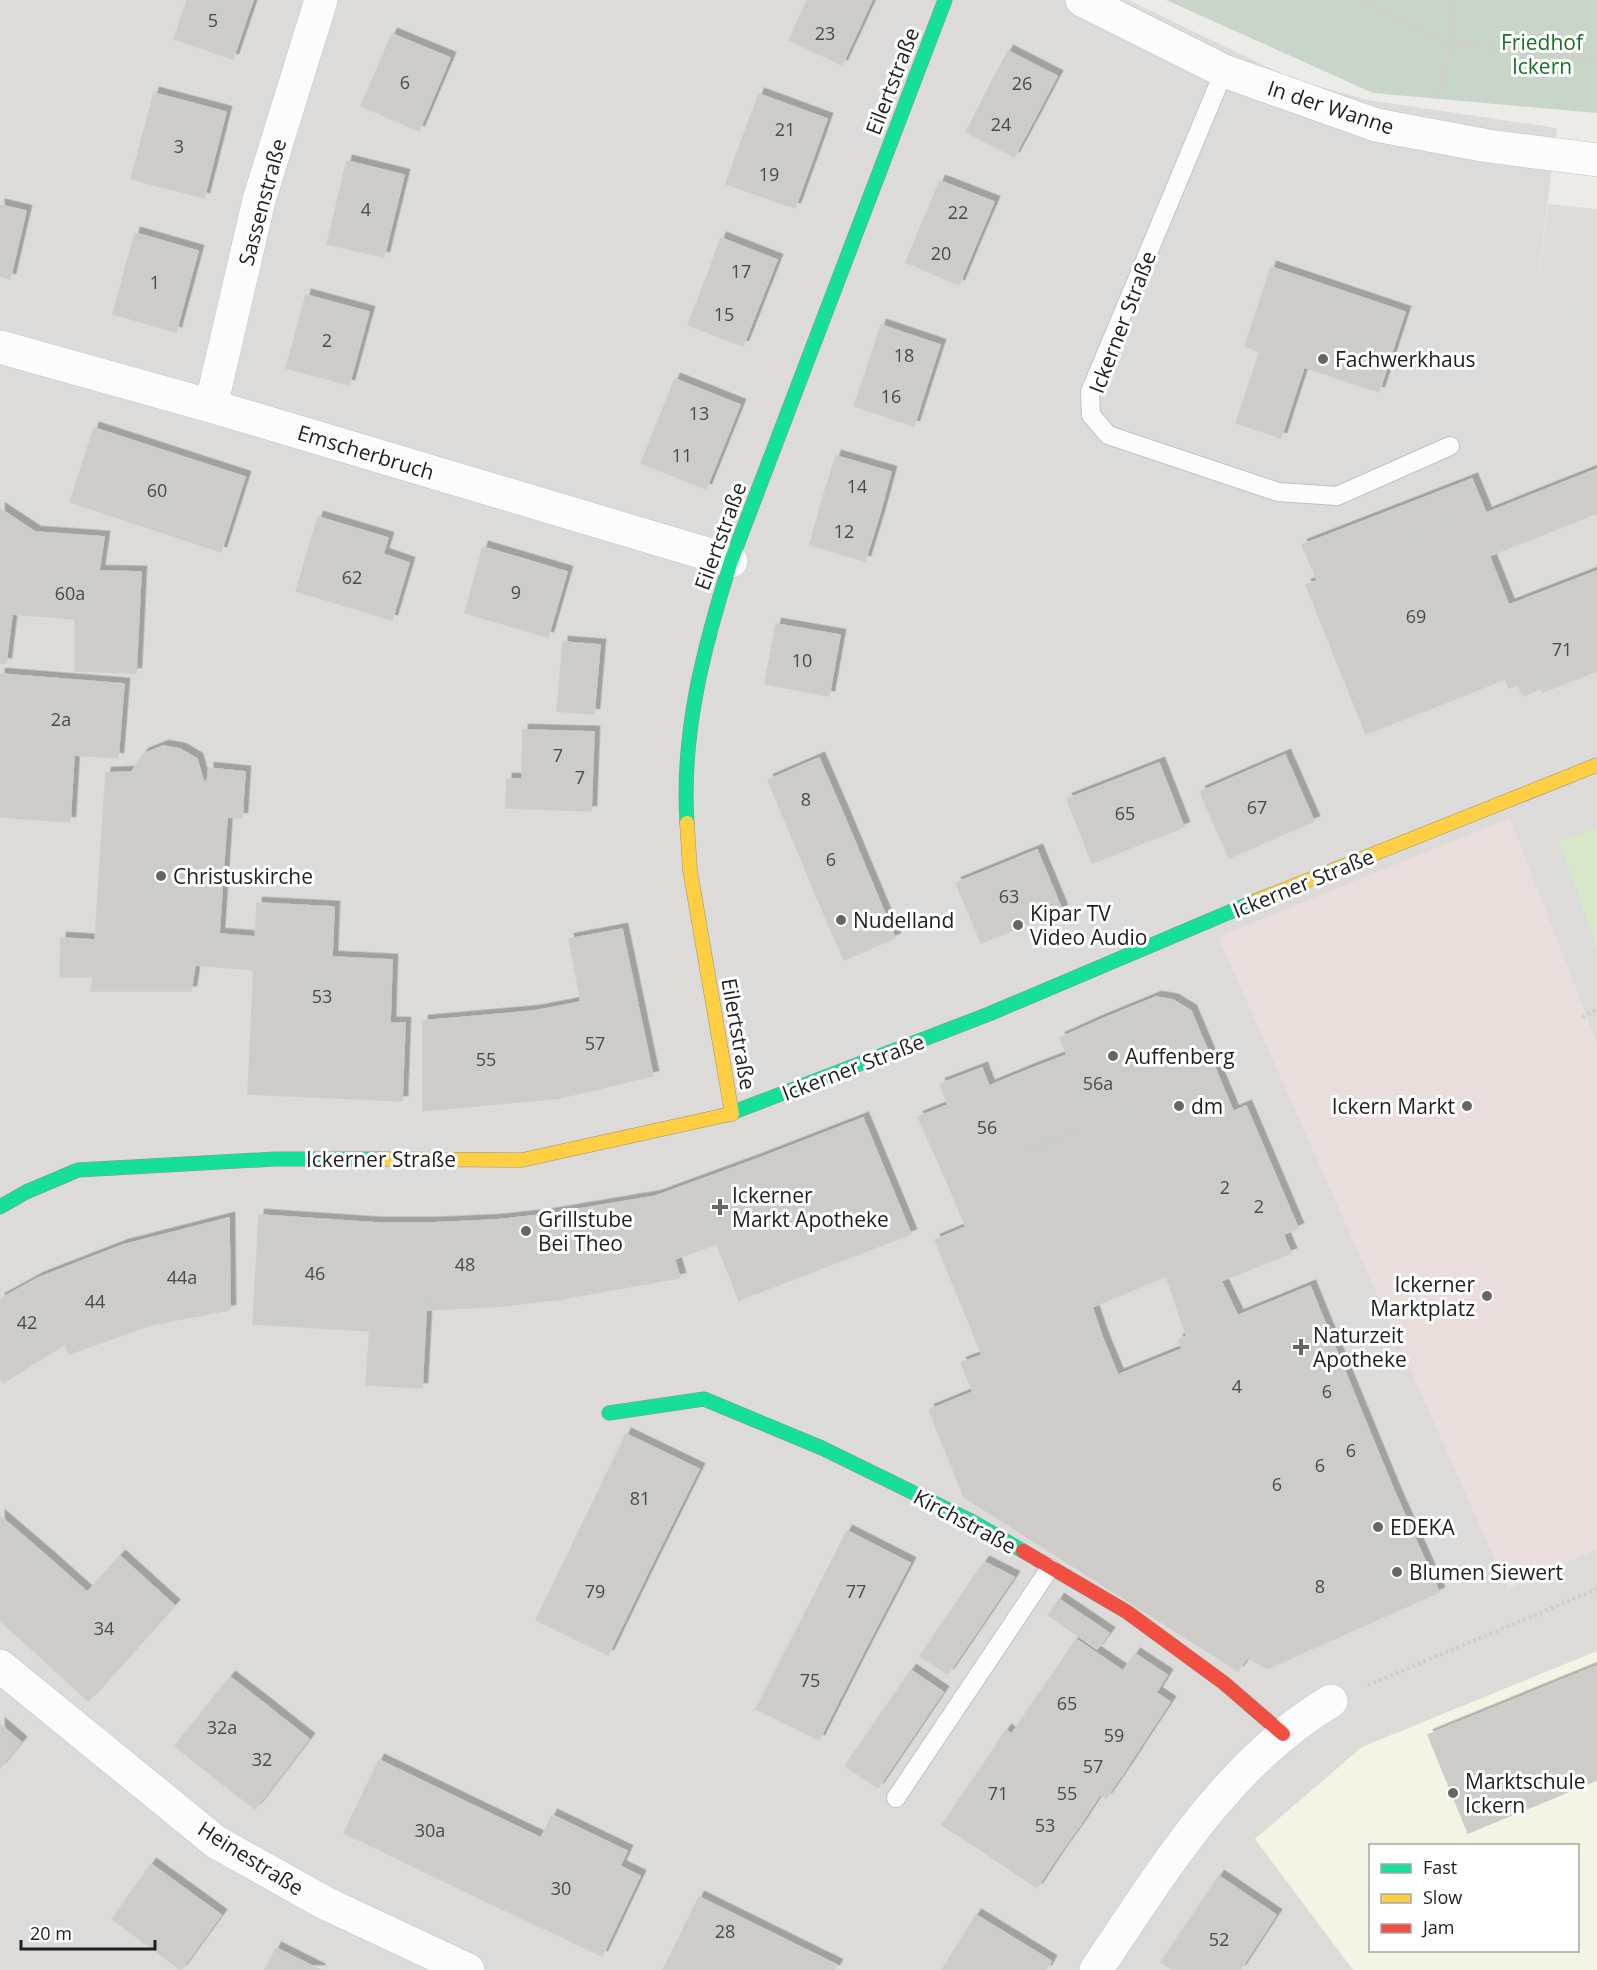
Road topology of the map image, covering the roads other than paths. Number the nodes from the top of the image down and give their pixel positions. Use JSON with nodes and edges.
{"nodes":[{"id":1,"x":321,"y":0,"type":"edge"},
{"id":2,"x":945,"y":0,"type":"edge"},
{"id":3,"x":1082,"y":0,"type":"edge"},
{"id":4,"x":1224,"y":71,"type":"junction"},
{"id":5,"x":1597,"y":160,"type":"edge"},
{"id":6,"x":0,"y":347,"type":"edge"},
{"id":7,"x":212,"y":406,"type":"junction"},
{"id":8,"x":1450,"y":447,"type":"dead end"},
{"id":9,"x":731,"y":561,"type":"junction"},
{"id":10,"x":1597,"y":765,"type":"edge"},
{"id":11,"x":732,"y":1114,"type":"junction"},
{"id":12,"x":0,"y":1207,"type":"edge"},
{"id":13,"x":609,"y":1413,"type":"dead end"},
{"id":14,"x":1050,"y":1568,"type":"junction"},
{"id":15,"x":0,"y":1666,"type":"edge"},
{"id":16,"x":1331,"y":1701,"type":"road end"},
{"id":17,"x":1283,"y":1734,"type":"junction"},
{"id":18,"x":896,"y":1798,"type":"dead end"},
{"id":19,"x":468,"y":1970,"type":"edge"},
{"id":20,"x":1096,"y":1970,"type":"edge"}],
"edges":[{"from":1,"to":7,"type":"street","name":"Sassenstraße"},
{"from":2,"to":9,"type":"street","name":"Eilertstraße"},
{"from":3,"to":4,"type":"street","name":"In der Wanne"},
{"from":4,"to":5,"type":"street","name":"In der Wanne"},
{"from":4,"to":8,"type":"lane","name":"Ickerner Straße"},
{"from":6,"to":7,"type":"street","name":"Emscherbruch"},
{"from":7,"to":9,"type":"street","name":"Emscherbruch"},
{"from":9,"to":11,"type":"street","name":"Eilertstraße"},
{"from":10,"to":11,"type":"street","name":"Ickerner Straße"},
{"from":11,"to":12,"type":"street","name":"Ickerner Straße"},
{"from":13,"to":14,"type":"street","name":"Kirchstraße"},
{"from":14,"to":17,"type":"street","name":"Kirchstraße"},
{"from":14,"to":18,"type":"lane"},
{"from":15,"to":19,"type":"street","name":"Heinestraße"},
{"from":16,"to":17,"type":"street"},
{"from":17,"to":20,"type":"street"}]}
